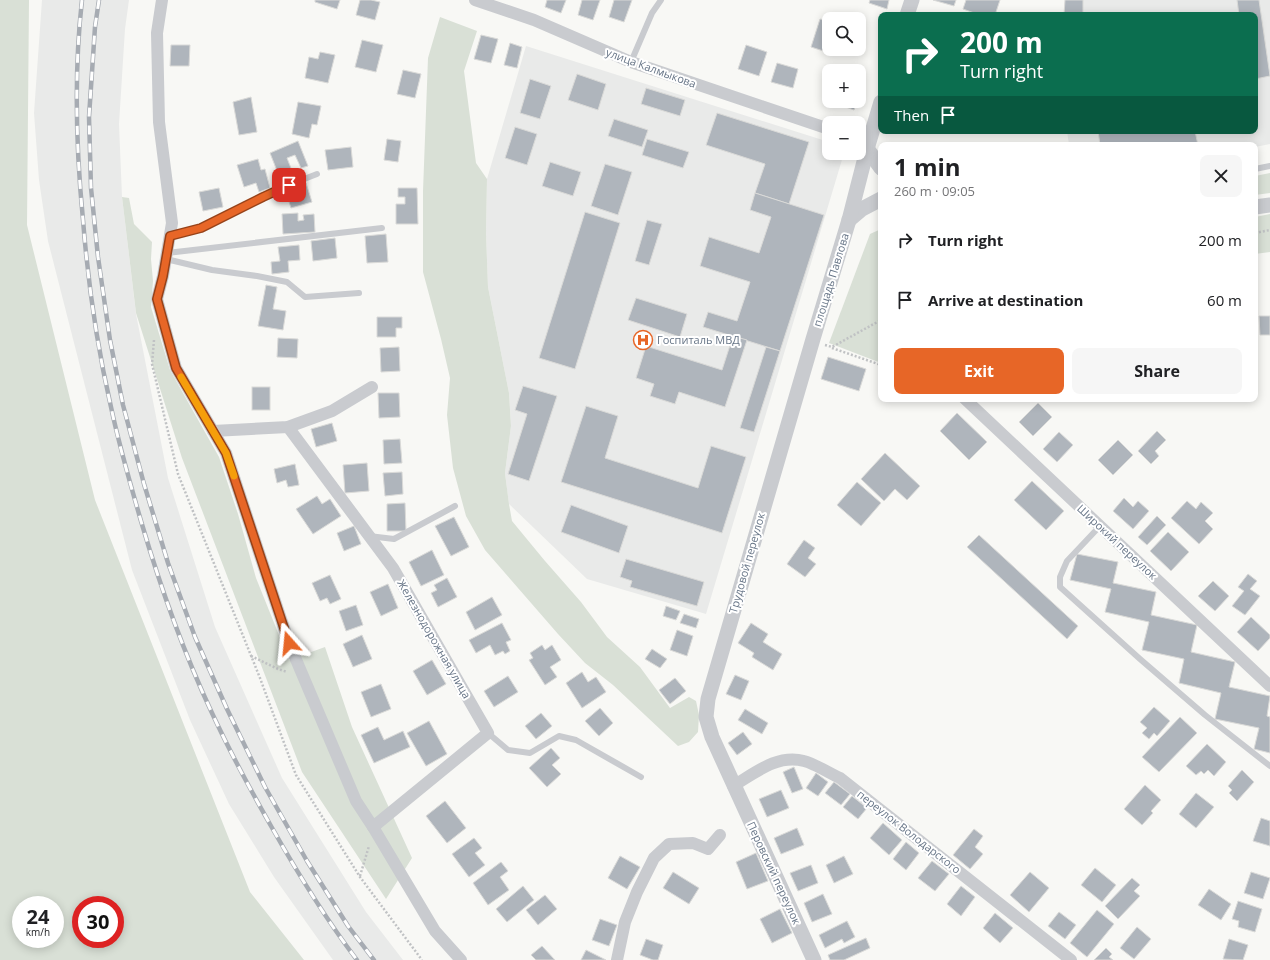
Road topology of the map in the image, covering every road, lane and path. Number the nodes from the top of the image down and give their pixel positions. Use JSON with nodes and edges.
{"nodes":[{"id":1,"x":162,"y":0,"type":"edge"},
{"id":2,"x":475,"y":0,"type":"edge"},
{"id":3,"x":661,"y":0,"type":"edge"},
{"id":4,"x":912,"y":0,"type":"edge"},
{"id":5,"x":908,"y":12,"type":"edge"},
{"id":6,"x":631,"y":62,"type":"junction"},
{"id":7,"x":878,"y":110,"type":"edge"},
{"id":8,"x":822,"y":127,"type":"edge"},
{"id":9,"x":866,"y":141,"type":"edge"},
{"id":10,"x":866,"y":146,"type":"edge"},
{"id":11,"x":862,"y":160,"type":"edge"},
{"id":12,"x":878,"y":164,"type":"edge"},
{"id":13,"x":1270,"y":166,"type":"edge"},
{"id":14,"x":1258,"y":168,"type":"edge"},
{"id":15,"x":317,"y":174,"type":"dead end"},
{"id":16,"x":878,"y":201,"type":"edge"},
{"id":17,"x":1270,"y":205,"type":"edge"},
{"id":18,"x":1258,"y":207,"type":"edge"},
{"id":19,"x":849,"y":220,"type":"junction"},
{"id":20,"x":382,"y":228,"type":"dead end"},
{"id":21,"x":1270,"y":230,"type":"edge"},
{"id":22,"x":1258,"y":232,"type":"edge"},
{"id":23,"x":170,"y":236,"type":"junction"},
{"id":24,"x":166,"y":256,"type":"junction"},
{"id":25,"x":359,"y":293,"type":"dead end"},
{"id":26,"x":878,"y":322,"type":"edge"},
{"id":27,"x":154,"y":335,"type":"dead end"},
{"id":28,"x":812,"y":339,"type":"junction"},
{"id":29,"x":832,"y":348,"type":"junction"},
{"id":30,"x":878,"y":364,"type":"edge"},
{"id":31,"x":372,"y":387,"type":"dead end"},
{"id":32,"x":968,"y":402,"type":"edge"},
{"id":33,"x":288,"y":427,"type":"junction"},
{"id":34,"x":213,"y":431,"type":"junction"},
{"id":35,"x":455,"y":506,"type":"dead end"},
{"id":36,"x":1100,"y":526,"type":"junction"},
{"id":37,"x":368,"y":535,"type":"junction"},
{"id":38,"x":251,"y":656,"type":"junction"},
{"id":39,"x":303,"y":676,"type":"junction"},
{"id":40,"x":1270,"y":686,"type":"edge"},
{"id":41,"x":488,"y":734,"type":"junction"},
{"id":42,"x":1270,"y":766,"type":"edge"},
{"id":43,"x":641,"y":777,"type":"dead end"},
{"id":44,"x":733,"y":786,"type":"junction"},
{"id":45,"x":373,"y":827,"type":"junction"},
{"id":46,"x":720,"y":835,"type":"dead end"},
{"id":47,"x":360,"y":876,"type":"junction"},
{"id":48,"x":422,"y":960,"type":"edge"},
{"id":49,"x":460,"y":960,"type":"edge"},
{"id":50,"x":617,"y":960,"type":"edge"},
{"id":51,"x":814,"y":960,"type":"edge"},
{"id":52,"x":1071,"y":960,"type":"edge"}],
"edges":[{"from":1,"to":23,"type":"street"},
{"from":2,"to":6,"type":"street","name":"улица Калмыкова"},
{"from":3,"to":6,"type":"lane"},
{"from":4,"to":5,"type":"street"},
{"from":6,"to":8,"type":"street","name":"улица Калмыкова"},
{"from":7,"to":9,"type":"street","name":"площадь Павлова"},
{"from":10,"to":12,"type":"street"},
{"from":11,"to":19,"type":"street","name":"площадь Павлова"},
{"from":13,"to":14,"type":"lane"},
{"from":15,"to":23,"type":"lane"},
{"from":16,"to":19,"type":"street","name":"площадь Павлова"},
{"from":17,"to":18,"type":"street"},
{"from":19,"to":28,"type":"street","name":"площадь Павлова"},
{"from":20,"to":24,"type":"lane"},
{"from":21,"to":22,"type":"path"},
{"from":23,"to":24,"type":"street"},
{"from":24,"to":25,"type":"lane"},
{"from":24,"to":34,"type":"street"},
{"from":26,"to":29,"type":"path"},
{"from":27,"to":38,"type":"path"},
{"from":28,"to":29,"type":"path"},
{"from":28,"to":44,"type":"street","name":"Трудовой переулок"},
{"from":29,"to":30,"type":"path"},
{"from":31,"to":33,"type":"street"},
{"from":32,"to":36,"type":"street","name":"Широкий переулок"},
{"from":33,"to":34,"type":"street"},
{"from":33,"to":37,"type":"street","name":"Железнодорожная улица"},
{"from":34,"to":39,"type":"street"},
{"from":35,"to":37,"type":"lane"},
{"from":36,"to":40,"type":"street","name":"Широкий переулок"},
{"from":36,"to":42,"type":"lane"},
{"from":37,"to":41,"type":"street","name":"Железнодорожная улица"},
{"from":38,"to":39,"type":"path"},
{"from":38,"to":47,"type":"path"},
{"from":39,"to":45,"type":"street"},
{"from":41,"to":43,"type":"lane"},
{"from":41,"to":45,"type":"street"},
{"from":44,"to":51,"type":"street","name":"Перовский переулок"},
{"from":44,"to":52,"type":"street","name":"переулок Володарского"},
{"from":45,"to":47,"type":"path"},
{"from":45,"to":49,"type":"street"},
{"from":46,"to":50,"type":"street"},
{"from":47,"to":48,"type":"path"}]}
